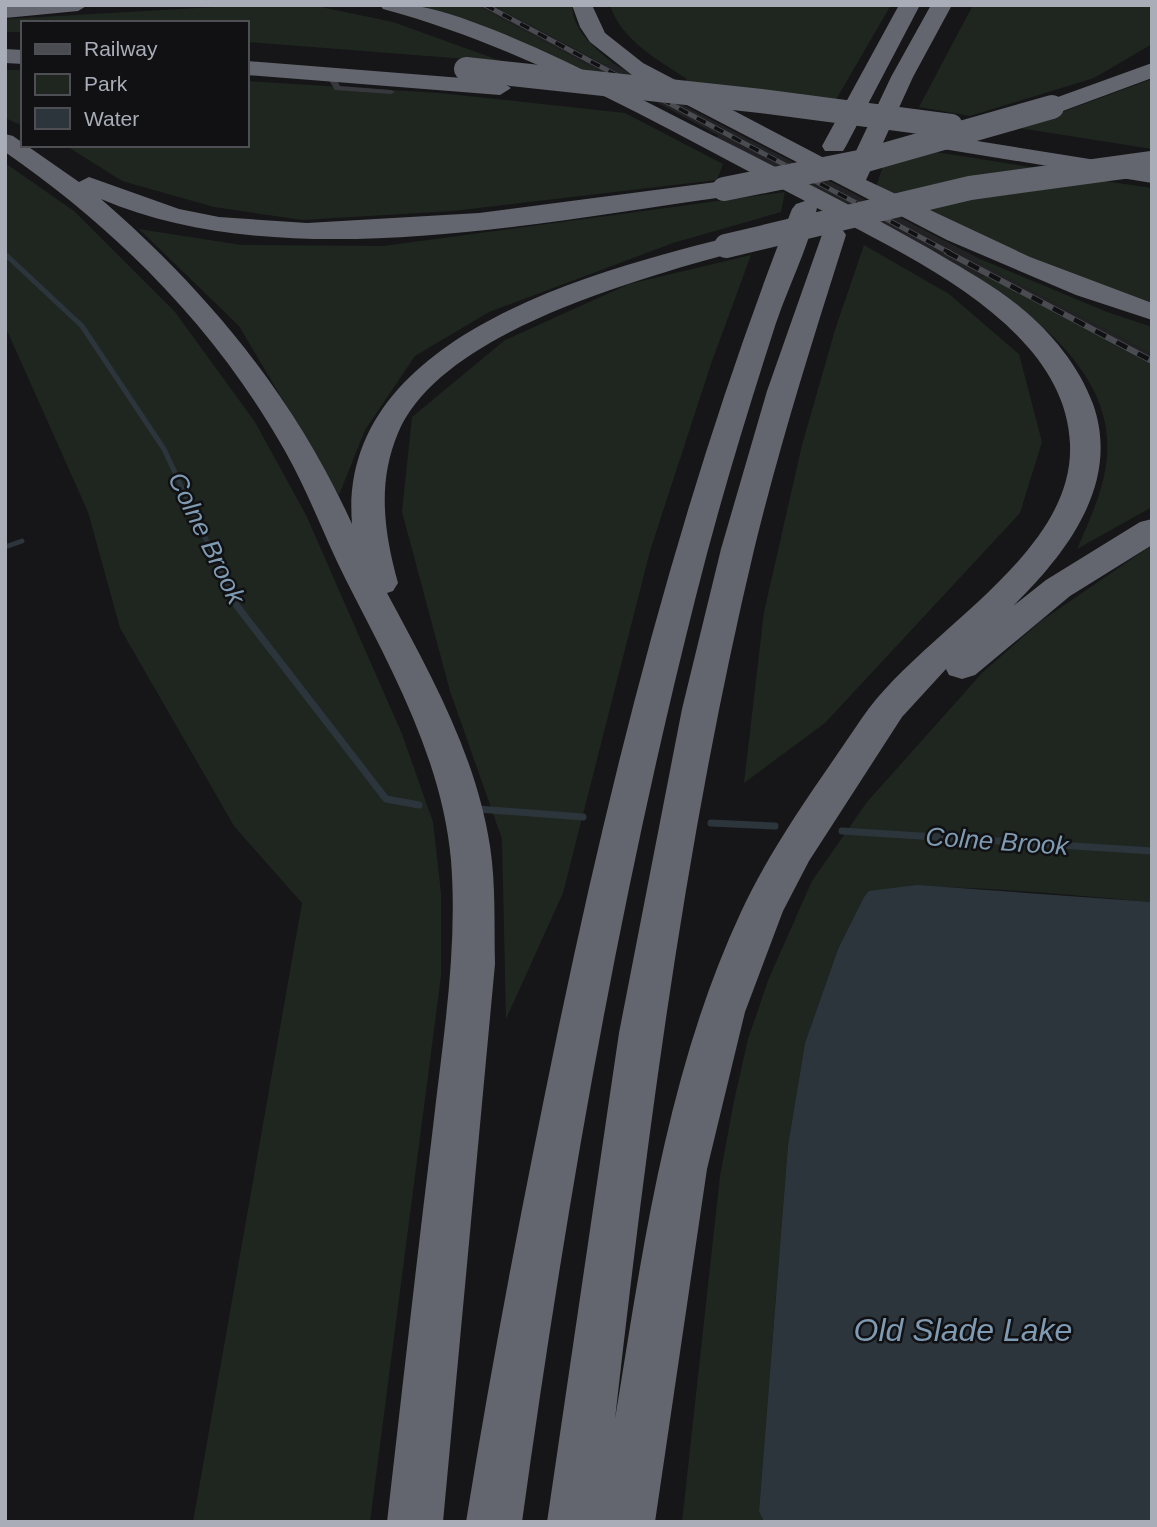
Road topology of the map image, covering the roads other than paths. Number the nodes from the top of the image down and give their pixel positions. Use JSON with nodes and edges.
{"nodes":[{"id":1,"x":78,"y":5,"type":"edge"},
{"id":2,"x":390,"y":5,"type":"edge"},
{"id":3,"x":582,"y":5,"type":"edge"},
{"id":4,"x":910,"y":5,"type":"edge"},
{"id":5,"x":942,"y":5,"type":"edge"},
{"id":6,"x":5,"y":12,"type":"edge"},
{"id":7,"x":248,"y":53,"type":"edge"},
{"id":8,"x":248,"y":68,"type":"edge"},
{"id":9,"x":1152,"y":70,"type":"edge"},
{"id":10,"x":329,"y":74,"type":"junction"},
{"id":11,"x":391,"y":92,"type":"dead end"},
{"id":12,"x":948,"y":134,"type":"junction"},
{"id":13,"x":5,"y":141,"type":"edge"},
{"id":14,"x":32,"y":158,"type":"junction"},
{"id":15,"x":1152,"y":161,"type":"edge"},
{"id":16,"x":1152,"y":176,"type":"edge"},
{"id":17,"x":819,"y":222,"type":"junction"},
{"id":18,"x":1152,"y":312,"type":"edge"},
{"id":19,"x":1152,"y":530,"type":"edge"},
{"id":20,"x":395,"y":636,"type":"junction"},
{"id":21,"x":855,"y":759,"type":"junction"},
{"id":22,"x":415,"y":1522,"type":"edge"},
{"id":23,"x":494,"y":1522,"type":"edge"},
{"id":24,"x":575,"y":1522,"type":"edge"},
{"id":25,"x":627,"y":1522,"type":"edge"}],
"edges":[{"from":1,"to":6,"type":"highway"},
{"from":2,"to":21,"type":"highway"},
{"from":3,"to":18,"type":"highway"},
{"from":4,"to":17,"type":"highway"},
{"from":5,"to":17,"type":"highway"},
{"from":7,"to":12,"type":"highway","bridge":true},
{"from":8,"to":10,"type":"highway"},
{"from":9,"to":14,"type":"highway","bridge":true},
{"from":10,"to":11,"type":"lane"},
{"from":10,"to":12,"type":"highway","bridge":true},
{"from":12,"to":15,"type":"highway"},
{"from":12,"to":16,"type":"highway"},
{"from":13,"to":14,"type":"highway"},
{"from":14,"to":20,"type":"highway"},
{"from":15,"to":20,"type":"highway","bridge":true},
{"from":17,"to":23,"type":"highway"},
{"from":17,"to":24,"type":"highway"},
{"from":19,"to":21,"type":"highway"},
{"from":20,"to":22,"type":"highway"},
{"from":21,"to":25,"type":"highway"}]}
